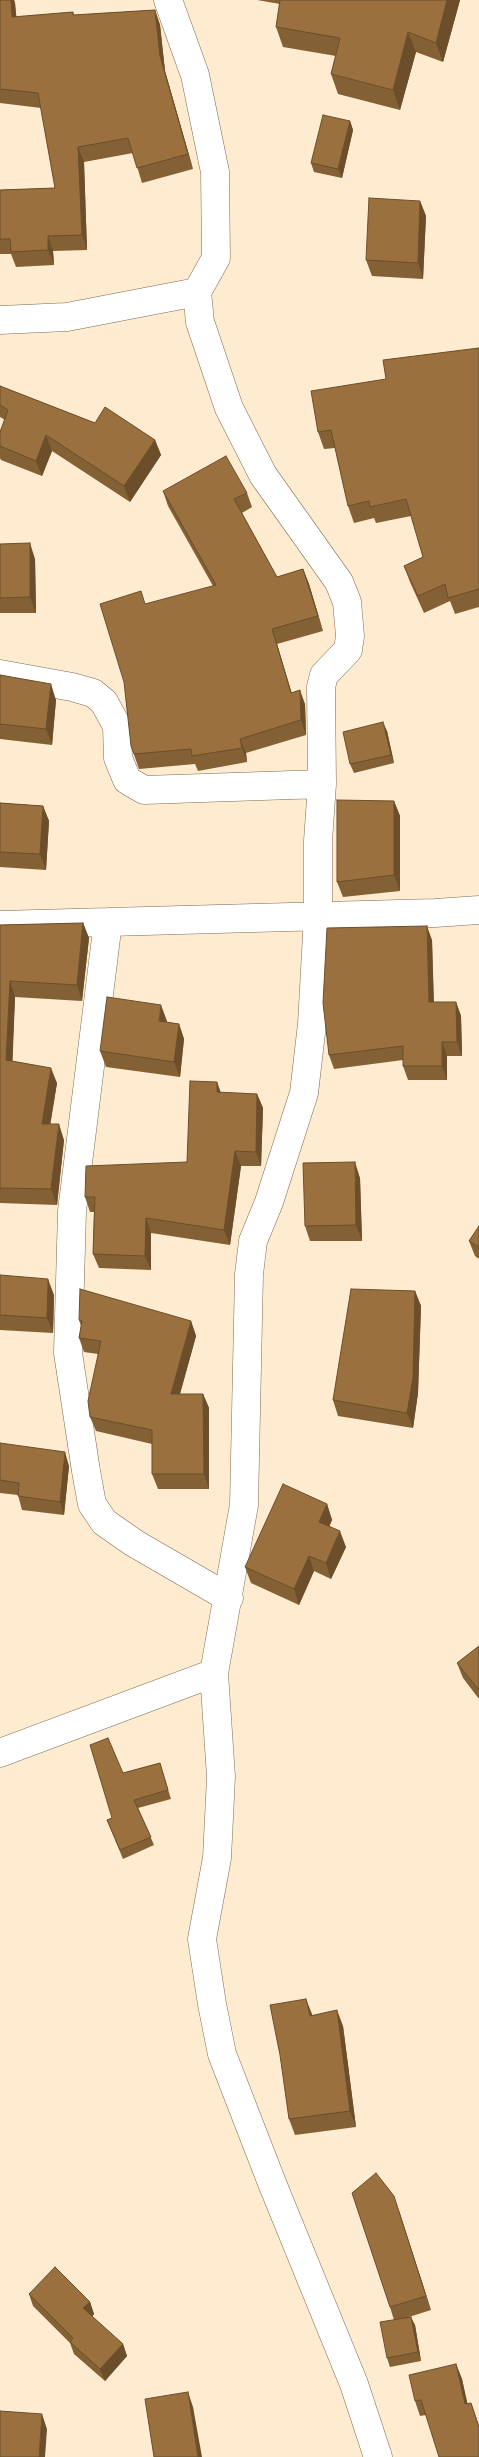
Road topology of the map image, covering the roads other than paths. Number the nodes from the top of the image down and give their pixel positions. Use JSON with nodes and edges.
{"nodes":[{"id":1,"x":168,"y":0,"type":"edge"},
{"id":2,"x":197,"y":292,"type":"junction"},
{"id":3,"x":0,"y":320,"type":"edge"},
{"id":4,"x":0,"y":674,"type":"edge"},
{"id":5,"x":322,"y":784,"type":"junction"},
{"id":6,"x":479,"y":910,"type":"edge"},
{"id":7,"x":318,"y":916,"type":"junction"},
{"id":8,"x":108,"y":922,"type":"junction"},
{"id":9,"x":0,"y":925,"type":"edge"},
{"id":10,"x":229,"y":1598,"type":"junction"},
{"id":11,"x":214,"y":1673,"type":"junction"},
{"id":12,"x":0,"y":1752,"type":"edge"},
{"id":13,"x":378,"y":2457,"type":"edge"}],
"edges":[{"from":1,"to":2,"type":"street"},
{"from":2,"to":3,"type":"street"},
{"from":2,"to":5,"type":"street"},
{"from":4,"to":5,"type":"street"},
{"from":5,"to":7,"type":"street"},
{"from":6,"to":7,"type":"street"},
{"from":7,"to":8,"type":"street"},
{"from":7,"to":10,"type":"street"},
{"from":8,"to":9,"type":"street"},
{"from":8,"to":10,"type":"street"},
{"from":10,"to":11,"type":"street"},
{"from":11,"to":12,"type":"street"},
{"from":11,"to":13,"type":"street"}]}
